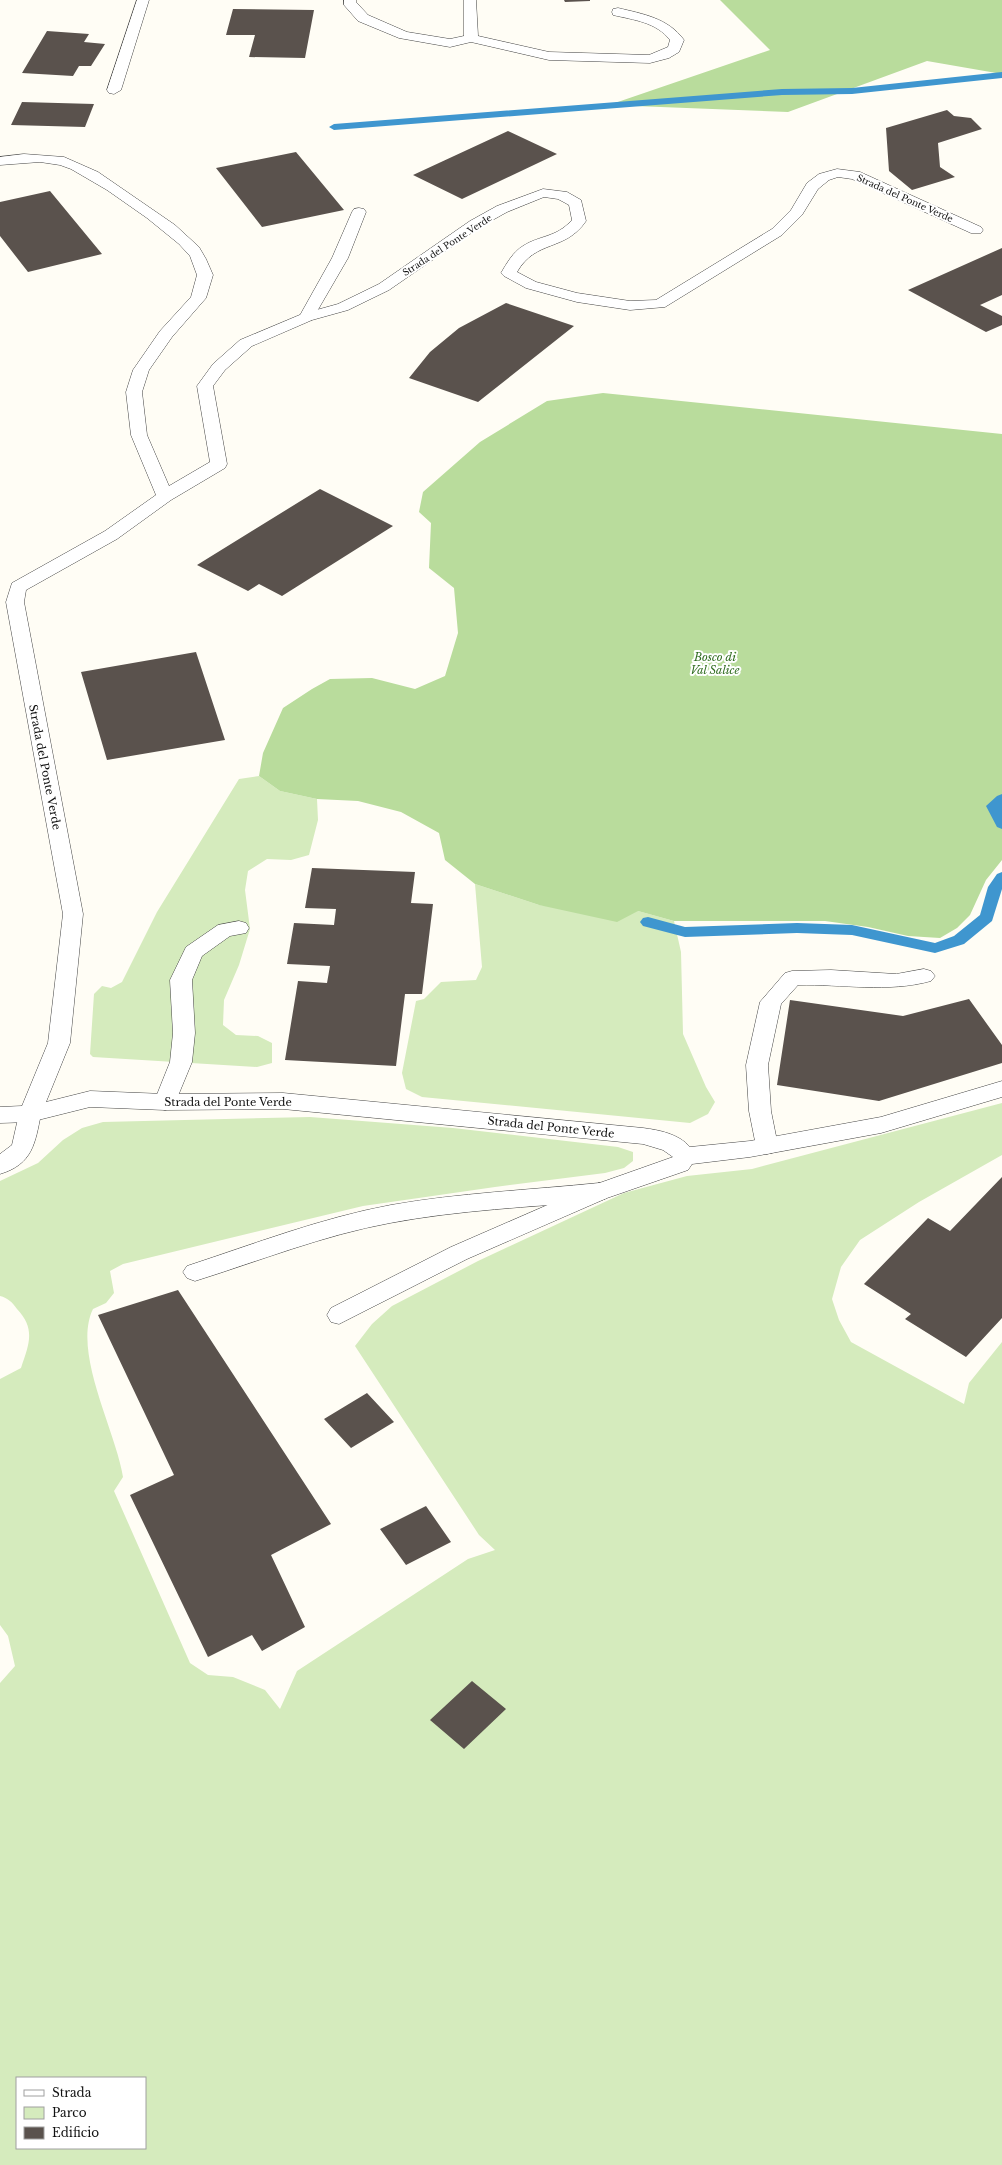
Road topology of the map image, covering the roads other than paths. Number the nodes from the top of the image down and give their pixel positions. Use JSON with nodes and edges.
{"nodes":[{"id":1,"x":143,"y":0,"type":"edge"},
{"id":2,"x":350,"y":0,"type":"edge"},
{"id":3,"x":470,"y":0,"type":"edge"},
{"id":4,"x":618,"y":12,"type":"dead end"},
{"id":5,"x":471,"y":38,"type":"junction"},
{"id":6,"x":114,"y":90,"type":"dead end"},
{"id":7,"x":0,"y":161,"type":"edge"},
{"id":8,"x":359,"y":212,"type":"dead end"},
{"id":9,"x":976,"y":230,"type":"dead end"},
{"id":10,"x":307,"y":317,"type":"junction"},
{"id":11,"x":165,"y":496,"type":"junction"},
{"id":12,"x":239,"y":928,"type":"dead end"},
{"id":13,"x":924,"y":976,"type":"dead end"},
{"id":14,"x":1002,"y":1089,"type":"edge"},
{"id":15,"x":165,"y":1102,"type":"junction"},
{"id":16,"x":30,"y":1114,"type":"junction"},
{"id":17,"x":0,"y":1115,"type":"edge"},
{"id":18,"x":767,"y":1146,"type":"junction"},
{"id":19,"x":685,"y":1156,"type":"junction"},
{"id":20,"x":0,"y":1166,"type":"edge"},
{"id":21,"x":599,"y":1192,"type":"junction"},
{"id":22,"x":195,"y":1272,"type":"dead end"},
{"id":23,"x":339,"y":1315,"type":"dead end"}],
"edges":[{"from":1,"to":6,"type":"street"},
{"from":2,"to":5,"type":"street"},
{"from":3,"to":5,"type":"street"},
{"from":4,"to":5,"type":"street"},
{"from":7,"to":11,"type":"street"},
{"from":8,"to":10,"type":"street"},
{"from":9,"to":10,"type":"street","name":"Strada del Ponte Verde"},
{"from":10,"to":11,"type":"street","name":"Strada del Ponte Verde"},
{"from":11,"to":16,"type":"street","name":"Strada del Ponte Verde"},
{"from":12,"to":15,"type":"street"},
{"from":13,"to":18,"type":"street"},
{"from":14,"to":18,"type":"street"},
{"from":15,"to":16,"type":"street","name":"Strada del Ponte Verde"},
{"from":15,"to":19,"type":"street","name":"Strada del Ponte Verde"},
{"from":16,"to":17,"type":"street","name":"Strada del Ponte Verde"},
{"from":16,"to":20,"type":"street"},
{"from":18,"to":19,"type":"street"},
{"from":19,"to":21,"type":"street"},
{"from":21,"to":22,"type":"street"},
{"from":21,"to":23,"type":"street"}]}
